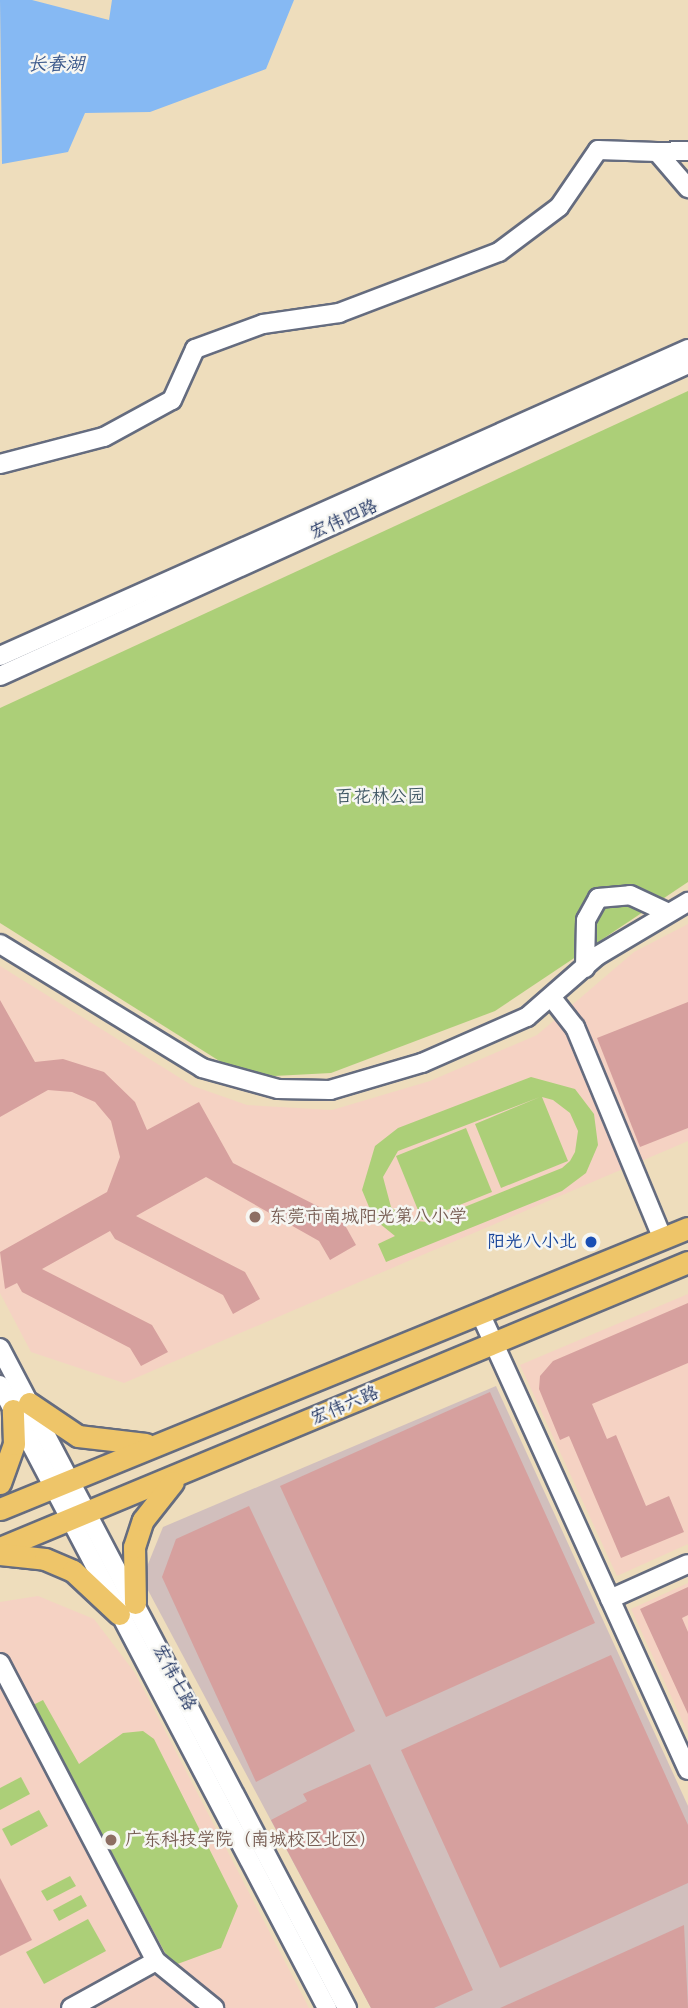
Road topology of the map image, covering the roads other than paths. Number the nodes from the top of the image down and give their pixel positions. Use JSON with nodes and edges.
{"nodes":[{"id":1,"x":688,"y":151,"type":"edge"},
{"id":2,"x":657,"y":152,"type":"junction"},
{"id":3,"x":688,"y":188,"type":"edge"},
{"id":4,"x":688,"y":349,"type":"edge"},
{"id":5,"x":688,"y":364,"type":"edge"},
{"id":6,"x":0,"y":464,"type":"edge"},
{"id":7,"x":0,"y":656,"type":"edge"},
{"id":8,"x":0,"y":676,"type":"edge"},
{"id":9,"x":688,"y":902,"type":"edge"},
{"id":10,"x":666,"y":912,"type":"junction"},
{"id":11,"x":0,"y":944,"type":"edge"},
{"id":12,"x":585,"y":968,"type":"junction"},
{"id":13,"x":552,"y":998,"type":"junction"},
{"id":14,"x":688,"y":1228,"type":"edge"},
{"id":15,"x":663,"y":1238,"type":"junction"},
{"id":16,"x":688,"y":1262,"type":"edge"},
{"id":17,"x":480,"y":1313,"type":"junction"},
{"id":18,"x":494,"y":1343,"type":"junction"},
{"id":19,"x":0,"y":1348,"type":"edge"},
{"id":20,"x":0,"y":1385,"type":"edge"},
{"id":21,"x":21,"y":1407,"type":"junction"},
{"id":22,"x":166,"y":1441,"type":"junction"},
{"id":23,"x":178,"y":1476,"type":"junction"},
{"id":24,"x":0,"y":1483,"type":"edge"},
{"id":25,"x":62,"y":1484,"type":"junction"},
{"id":26,"x":0,"y":1509,"type":"edge"},
{"id":27,"x":78,"y":1516,"type":"junction"},
{"id":28,"x":0,"y":1548,"type":"edge"},
{"id":29,"x":0,"y":1554,"type":"edge"},
{"id":30,"x":688,"y":1564,"type":"edge"},
{"id":31,"x":610,"y":1599,"type":"junction"},
{"id":32,"x":127,"y":1609,"type":"junction"},
{"id":33,"x":0,"y":1663,"type":"edge"},
{"id":34,"x":688,"y":1770,"type":"edge"},
{"id":35,"x":156,"y":1961,"type":"junction"},
{"id":36,"x":71,"y":2008,"type":"edge"},
{"id":37,"x":214,"y":2008,"type":"edge"},
{"id":38,"x":327,"y":2008,"type":"edge"},
{"id":39,"x":347,"y":2008,"type":"edge"}],
"edges":[{"from":1,"to":2,"type":"street"},
{"from":2,"to":3,"type":"street"},
{"from":2,"to":6,"type":"street"},
{"from":4,"to":7,"type":"street","name":"宏伟四路"},
{"from":5,"to":8,"type":"street","name":"宏伟四路"},
{"from":9,"to":10,"type":"street"},
{"from":10,"to":12,"type":"street"},
{"from":10,"to":12,"type":"street"},
{"from":11,"to":13,"type":"street"},
{"from":12,"to":13,"type":"street"},
{"from":13,"to":15,"type":"street"},
{"from":14,"to":15,"type":"main road","name":"宏伟六路"},
{"from":15,"to":17,"type":"main road","name":"宏伟六路"},
{"from":16,"to":18,"type":"main road","name":"宏伟六路"},
{"from":17,"to":18,"type":"street"},
{"from":17,"to":22,"type":"main road","name":"宏伟六路"},
{"from":18,"to":23,"type":"main road","name":"宏伟六路"},
{"from":18,"to":31,"type":"street"},
{"from":19,"to":21,"type":"street","name":"宏伟七路"},
{"from":20,"to":21,"type":"street","name":"宏伟七路"},
{"from":21,"to":22,"type":"main road"},
{"from":21,"to":24,"type":"main road"},
{"from":21,"to":25,"type":"street","name":"宏伟七路"},
{"from":22,"to":25,"type":"main road","name":"宏伟六路"},
{"from":23,"to":27,"type":"main road","name":"宏伟六路"},
{"from":23,"to":32,"type":"main road"},
{"from":25,"to":26,"type":"main road","name":"宏伟六路"},
{"from":25,"to":27,"type":"street","name":"宏伟七路"},
{"from":27,"to":28,"type":"main road","name":"宏伟六路"},
{"from":27,"to":32,"type":"street","name":"宏伟七路"},
{"from":29,"to":32,"type":"main road"},
{"from":30,"to":31,"type":"street"},
{"from":31,"to":34,"type":"street"},
{"from":32,"to":38,"type":"street","name":"宏伟七路"},
{"from":32,"to":39,"type":"street","name":"宏伟七路"},
{"from":33,"to":35,"type":"street"},
{"from":35,"to":36,"type":"street"},
{"from":35,"to":37,"type":"street"}]}
